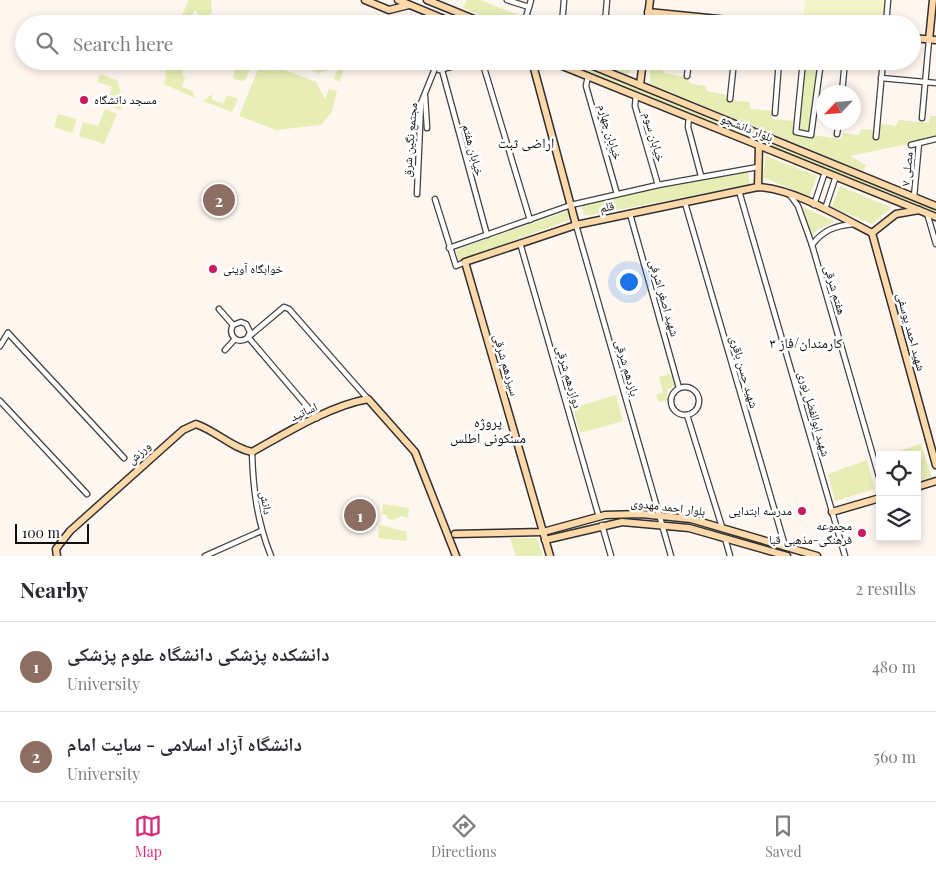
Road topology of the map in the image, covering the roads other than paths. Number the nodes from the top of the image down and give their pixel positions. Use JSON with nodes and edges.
{"nodes":[{"id":1,"x":365,"y":0,"type":"edge"},
{"id":2,"x":398,"y":0,"type":"edge"},
{"id":3,"x":427,"y":0,"type":"edge"},
{"id":4,"x":507,"y":0,"type":"edge"},
{"id":5,"x":531,"y":0,"type":"edge"},
{"id":6,"x":564,"y":0,"type":"edge"},
{"id":7,"x":607,"y":0,"type":"edge"},
{"id":8,"x":650,"y":0,"type":"edge"},
{"id":9,"x":888,"y":0,"type":"edge"},
{"id":10,"x":933,"y":0,"type":"edge"},
{"id":11,"x":410,"y":5,"type":"junction"},
{"id":12,"x":439,"y":5,"type":"junction"},
{"id":13,"x":529,"y":7,"type":"junction"},
{"id":14,"x":648,"y":12,"type":"junction"},
{"id":15,"x":435,"y":15,"type":"joint"},
{"id":16,"x":464,"y":15,"type":"edge"},
{"id":17,"x":527,"y":15,"type":"edge"},
{"id":18,"x":563,"y":15,"type":"edge"},
{"id":19,"x":605,"y":15,"type":"edge"},
{"id":20,"x":648,"y":15,"type":"edge"},
{"id":21,"x":665,"y":15,"type":"edge"},
{"id":22,"x":887,"y":15,"type":"edge"},
{"id":23,"x":932,"y":40,"type":"edge"},
{"id":24,"x":442,"y":70,"type":"joint"},
{"id":25,"x":485,"y":70,"type":"edge"},
{"id":26,"x":534,"y":70,"type":"edge"},
{"id":27,"x":573,"y":70,"type":"edge"},
{"id":28,"x":603,"y":70,"type":"edge"},
{"id":29,"x":642,"y":70,"type":"edge"},
{"id":30,"x":688,"y":70,"type":"edge"},
{"id":31,"x":733,"y":70,"type":"edge"},
{"id":32,"x":778,"y":70,"type":"edge"},
{"id":33,"x":803,"y":70,"type":"edge"},
{"id":34,"x":820,"y":70,"type":"edge"},
{"id":35,"x":844,"y":70,"type":"edge"},
{"id":36,"x":881,"y":70,"type":"edge"},
{"id":37,"x":435,"y":71,"type":"joint"},
{"id":38,"x":588,"y":76,"type":"junction"},
{"id":39,"x":687,"y":76,"type":"dead end"},
{"id":40,"x":881,"y":78,"type":"junction"},
{"id":41,"x":925,"y":82,"type":"junction"},
{"id":42,"x":936,"y":83,"type":"edge"},
{"id":43,"x":640,"y":85,"type":"junction"},
{"id":44,"x":843,"y":85,"type":"edge"},
{"id":45,"x":425,"y":95,"type":"junction"},
{"id":46,"x":636,"y":95,"type":"junction"},
{"id":47,"x":730,"y":99,"type":"dead end"},
{"id":48,"x":775,"y":113,"type":"dead end"},
{"id":49,"x":688,"y":117,"type":"junction"},
{"id":50,"x":922,"y":118,"type":"dead end"},
{"id":51,"x":427,"y":128,"type":"dead end"},
{"id":52,"x":838,"y":130,"type":"edge"},
{"id":53,"x":838,"y":134,"type":"dead end"},
{"id":54,"x":876,"y":137,"type":"dead end"},
{"id":55,"x":936,"y":139,"type":"edge"},
{"id":56,"x":919,"y":143,"type":"junction"},
{"id":57,"x":758,"y":145,"type":"junction"},
{"id":58,"x":912,"y":145,"type":"dead end"},
{"id":59,"x":758,"y":166,"type":"junction"},
{"id":60,"x":825,"y":172,"type":"junction"},
{"id":61,"x":702,"y":176,"type":"junction"},
{"id":62,"x":836,"y":176,"type":"junction"},
{"id":63,"x":658,"y":185,"type":"junction"},
{"id":64,"x":758,"y":187,"type":"junction"},
{"id":65,"x":739,"y":191,"type":"junction"},
{"id":66,"x":416,"y":194,"type":"dead end"},
{"id":67,"x":618,"y":194,"type":"junction"},
{"id":68,"x":790,"y":195,"type":"junction"},
{"id":69,"x":914,"y":197,"type":"junction"},
{"id":70,"x":435,"y":199,"type":"dead end"},
{"id":71,"x":685,"y":202,"type":"junction"},
{"id":72,"x":814,"y":205,"type":"junction"},
{"id":73,"x":571,"y":206,"type":"junction"},
{"id":74,"x":936,"y":206,"type":"edge"},
{"id":75,"x":825,"y":209,"type":"junction"},
{"id":76,"x":919,"y":210,"type":"junction"},
{"id":77,"x":927,"y":213,"type":"junction"},
{"id":78,"x":630,"y":214,"type":"junction"},
{"id":79,"x":936,"y":217,"type":"edge"},
{"id":80,"x":530,"y":220,"type":"junction"},
{"id":81,"x":854,"y":224,"type":"junction"},
{"id":82,"x":576,"y":226,"type":"junction"},
{"id":83,"x":872,"y":233,"type":"junction"},
{"id":84,"x":487,"y":235,"type":"junction"},
{"id":85,"x":520,"y":243,"type":"junction"},
{"id":86,"x":936,"y":244,"type":"edge"},
{"id":87,"x":812,"y":245,"type":"junction"},
{"id":88,"x":450,"y":248,"type":"junction"},
{"id":89,"x":465,"y":262,"type":"junction"},
{"id":90,"x":219,"y":308,"type":"dead end"},
{"id":91,"x":233,"y":325,"type":"junction"},
{"id":92,"x":8,"y":333,"type":"junction"},
{"id":93,"x":0,"y":337,"type":"edge"},
{"id":94,"x":248,"y":338,"type":"junction"},
{"id":95,"x":235,"y":339,"type":"junction"},
{"id":96,"x":0,"y":346,"type":"edge"},
{"id":97,"x":225,"y":350,"type":"dead end"},
{"id":98,"x":679,"y":388,"type":"junction"},
{"id":99,"x":368,"y":400,"type":"junction"},
{"id":100,"x":0,"y":401,"type":"edge"},
{"id":101,"x":687,"y":415,"type":"junction"},
{"id":102,"x":317,"y":418,"type":"junction"},
{"id":103,"x":252,"y":452,"type":"junction"},
{"id":104,"x":124,"y":458,"type":"dead end"},
{"id":105,"x":936,"y":465,"type":"edge"},
{"id":106,"x":876,"y":466,"type":"edge"},
{"id":107,"x":936,"y":481,"type":"edge"},
{"id":108,"x":921,"y":486,"type":"edge"},
{"id":109,"x":87,"y":494,"type":"dead end"},
{"id":110,"x":876,"y":499,"type":"edge"},
{"id":111,"x":832,"y":512,"type":"junction"},
{"id":112,"x":659,"y":516,"type":"junction"},
{"id":113,"x":599,"y":517,"type":"junction"},
{"id":114,"x":602,"y":525,"type":"junction"},
{"id":115,"x":662,"y":526,"type":"junction"},
{"id":116,"x":722,"y":527,"type":"junction"},
{"id":117,"x":261,"y":531,"type":"junction"},
{"id":118,"x":543,"y":532,"type":"junction"},
{"id":119,"x":455,"y":534,"type":"dead end"},
{"id":120,"x":725,"y":537,"type":"junction"},
{"id":121,"x":545,"y":540,"type":"junction"},
{"id":122,"x":785,"y":546,"type":"junction"},
{"id":123,"x":57,"y":552,"type":"edge"},
{"id":124,"x":205,"y":556,"type":"edge"},
{"id":125,"x":271,"y":556,"type":"edge"},
{"id":126,"x":456,"y":556,"type":"edge"},
{"id":127,"x":550,"y":556,"type":"edge"},
{"id":128,"x":611,"y":556,"type":"edge"},
{"id":129,"x":671,"y":556,"type":"edge"},
{"id":130,"x":730,"y":556,"type":"edge"},
{"id":131,"x":787,"y":556,"type":"edge"},
{"id":132,"x":817,"y":556,"type":"edge"},
{"id":133,"x":845,"y":556,"type":"edge"}],
"edges":[{"from":1,"to":11,"type":"street"},
{"from":2,"to":11,"type":"street"},
{"from":3,"to":12,"type":"street"},
{"from":4,"to":13,"type":"street"},
{"from":5,"to":13,"type":"street"},
{"from":6,"to":18,"type":"street"},
{"from":7,"to":19,"type":"street"},
{"from":8,"to":14,"type":"street"},
{"from":9,"to":22,"type":"street"},
{"from":10,"to":23,"type":"street"},
{"from":11,"to":15,"type":"street"},
{"from":12,"to":15,"type":"street"},
{"from":12,"to":16,"type":"street"},
{"from":13,"to":17,"type":"street"},
{"from":14,"to":20,"type":"street"},
{"from":14,"to":21,"type":"street"},
{"from":23,"to":41,"type":"street"},
{"from":24,"to":37,"type":"street"},
{"from":24,"to":84,"type":"street","name":"خیابان هفتم"},
{"from":25,"to":80,"type":"street"},
{"from":26,"to":73,"type":"street"},
{"from":27,"to":38,"type":"street","name":"بلوار دانشجو"},
{"from":28,"to":43,"type":"street","name":"بلوار دانشجو"},
{"from":29,"to":43,"type":"street"},
{"from":30,"to":39,"type":"street"},
{"from":31,"to":47,"type":"street"},
{"from":32,"to":48,"type":"street"},
{"from":33,"to":34,"type":"street"},
{"from":35,"to":44,"type":"street"},
{"from":36,"to":40,"type":"street"},
{"from":37,"to":45,"type":"street","name":"مجتمع نگین شرق"},
{"from":38,"to":46,"type":"street","name":"بلوار دانشجو"},
{"from":38,"to":67,"type":"street","name":"خیابان چهارم"},
{"from":40,"to":41,"type":"street"},
{"from":40,"to":54,"type":"street"},
{"from":41,"to":42,"type":"street"},
{"from":41,"to":50,"type":"street"},
{"from":43,"to":69,"type":"street","name":"بلوار دانشجو"},
{"from":45,"to":51,"type":"street"},
{"from":45,"to":66,"type":"street","name":"مجتمع نگین شرق"},
{"from":46,"to":49,"type":"street","name":"بلوار دانشجو"},
{"from":46,"to":63,"type":"street","name":"خیابان سوم"},
{"from":49,"to":57,"type":"street","name":"بلوار دانشجو"},
{"from":49,"to":61,"type":"street"},
{"from":52,"to":53,"type":"street"},
{"from":55,"to":56,"type":"street"},
{"from":56,"to":58,"type":"street"},
{"from":56,"to":69,"type":"street","name":"مصلی ۷"},
{"from":57,"to":59,"type":"street"},
{"from":57,"to":60,"type":"street","name":"بلوار دانشجو"},
{"from":59,"to":61,"type":"street"},
{"from":59,"to":64,"type":"street"},
{"from":60,"to":62,"type":"street","name":"بلوار دانشجو"},
{"from":60,"to":72,"type":"street"},
{"from":61,"to":63,"type":"street"},
{"from":62,"to":75,"type":"street"},
{"from":62,"to":76,"type":"street","name":"بلوار دانشجو"},
{"from":63,"to":67,"type":"street"},
{"from":64,"to":65,"type":"street","name":"قلم"},
{"from":64,"to":68,"type":"street"},
{"from":65,"to":71,"type":"street","name":"قلم"},
{"from":65,"to":111,"type":"street","name":"شهید ابوالفضل نوری"},
{"from":67,"to":73,"type":"street"},
{"from":68,"to":72,"type":"street"},
{"from":68,"to":87,"type":"street","name":"هفتم شرقی"},
{"from":69,"to":74,"type":"street","name":"بلوار دانشجو"},
{"from":70,"to":88,"type":"street"},
{"from":71,"to":78,"type":"street","name":"قلم"},
{"from":71,"to":122,"type":"street","name":"شهید حسن باقری"},
{"from":72,"to":75,"type":"street"},
{"from":73,"to":80,"type":"street"},
{"from":73,"to":82,"type":"street"},
{"from":75,"to":81,"type":"street"},
{"from":76,"to":77,"type":"street","name":"بلوار دانشجو"},
{"from":76,"to":83,"type":"street"},
{"from":77,"to":79,"type":"street","name":"بلوار دانشجو"},
{"from":77,"to":86,"type":"street"},
{"from":78,"to":82,"type":"street","name":"قلم"},
{"from":78,"to":98,"type":"street","name":"شهید اصغر اشرفی"},
{"from":80,"to":84,"type":"street"},
{"from":81,"to":83,"type":"street"},
{"from":81,"to":87,"type":"street"},
{"from":82,"to":85,"type":"street","name":"قلم"},
{"from":82,"to":112,"type":"street","name":"یازدهم شرقی"},
{"from":83,"to":105,"type":"street","name":"شهید احمد یوسفی"},
{"from":84,"to":88,"type":"street"},
{"from":85,"to":89,"type":"street","name":"قلم"},
{"from":85,"to":113,"type":"street","name":"دوازدهم شرقی"},
{"from":87,"to":106,"type":"street","name":"هفتم شرقی"},
{"from":88,"to":89,"type":"street"},
{"from":89,"to":118,"type":"street","name":"سیزدهم شرقی"},
{"from":90,"to":91,"type":"street"},
{"from":91,"to":94,"type":"street"},
{"from":91,"to":95,"type":"street"},
{"from":92,"to":93,"type":"street"},
{"from":92,"to":96,"type":"street"},
{"from":92,"to":104,"type":"street"},
{"from":94,"to":95,"type":"street"},
{"from":94,"to":99,"type":"street"},
{"from":94,"to":102,"type":"street"},
{"from":95,"to":97,"type":"street"},
{"from":98,"to":101,"type":"street"},
{"from":98,"to":101,"type":"street"},
{"from":99,"to":102,"type":"street","name":"اساتید"},
{"from":99,"to":126,"type":"street"},
{"from":100,"to":109,"type":"street"},
{"from":101,"to":116,"type":"street"},
{"from":102,"to":103,"type":"street","name":"اساتید"},
{"from":103,"to":117,"type":"street","name":"دانش"},
{"from":103,"to":123,"type":"street","name":"ورزش"},
{"from":107,"to":108,"type":"street"},
{"from":110,"to":111,"type":"street"},
{"from":111,"to":133,"type":"street","name":"شهید ابوالفضل نوری"},
{"from":112,"to":113,"type":"street","name":"بلوار احمد مهدوی"},
{"from":112,"to":115,"type":"street","name":"یازدهم شرقی"},
{"from":112,"to":116,"type":"street","name":"بلوار احمد مهدوی"},
{"from":113,"to":118,"type":"street","name":"بلوار احمد مهدوی"},
{"from":114,"to":115,"type":"street","name":"بلوار احمد مهدوی"},
{"from":114,"to":121,"type":"street","name":"بلوار احمد مهدوی"},
{"from":114,"to":128,"type":"street"},
{"from":115,"to":120,"type":"street","name":"بلوار احمد مهدوی"},
{"from":115,"to":129,"type":"street","name":"یازدهم شرقی"},
{"from":116,"to":122,"type":"street","name":"بلوار احمد مهدوی"},
{"from":117,"to":124,"type":"street"},
{"from":117,"to":125,"type":"street","name":"دانش"},
{"from":118,"to":119,"type":"street","name":"بلوار احمد مهدوی"},
{"from":118,"to":121,"type":"street","name":"سیزدهم شرقی"},
{"from":120,"to":130,"type":"street"},
{"from":120,"to":131,"type":"street","name":"بلوار احمد مهدوی"},
{"from":121,"to":127,"type":"street","name":"سیزدهم شرقی"},
{"from":122,"to":132,"type":"street","name":"بلوار احمد مهدوی"}]}
